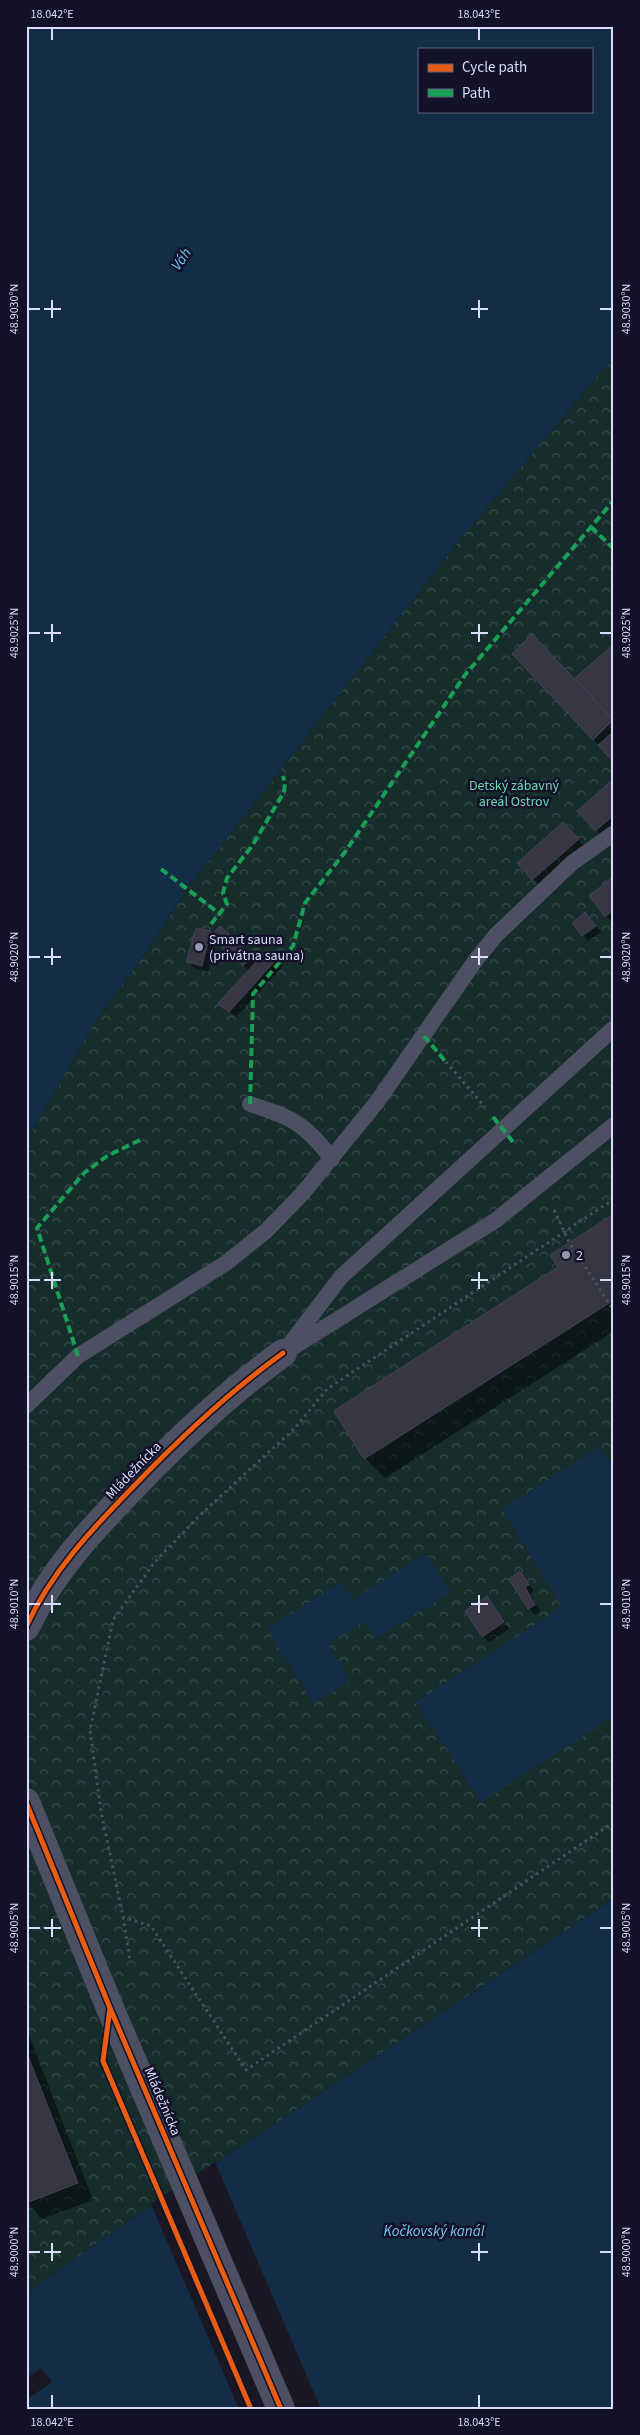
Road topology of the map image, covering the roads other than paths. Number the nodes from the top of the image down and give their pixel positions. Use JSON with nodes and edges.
{"nodes":[{"id":1,"x":614,"y":833,"type":"edge"},
{"id":2,"x":614,"y":1028,"type":"edge"},
{"id":3,"x":250,"y":1104,"type":"dead end"},
{"id":4,"x":614,"y":1125,"type":"edge"},
{"id":5,"x":332,"y":1159,"type":"junction"},
{"id":6,"x":283,"y":1353,"type":"junction"},
{"id":7,"x":26,"y":1406,"type":"edge"},
{"id":8,"x":26,"y":1627,"type":"edge"},
{"id":9,"x":26,"y":1802,"type":"edge"},
{"id":10,"x":281,"y":2409,"type":"edge"}],
"edges":[{"from":1,"to":5,"type":"lane"},
{"from":2,"to":6,"type":"lane"},
{"from":3,"to":5,"type":"lane"},
{"from":4,"to":6,"type":"lane"},
{"from":5,"to":7,"type":"lane"},
{"from":6,"to":8,"type":"street","name":"Mládežnícka"},
{"from":9,"to":10,"type":"street","name":"Mládežnícka"}]}
